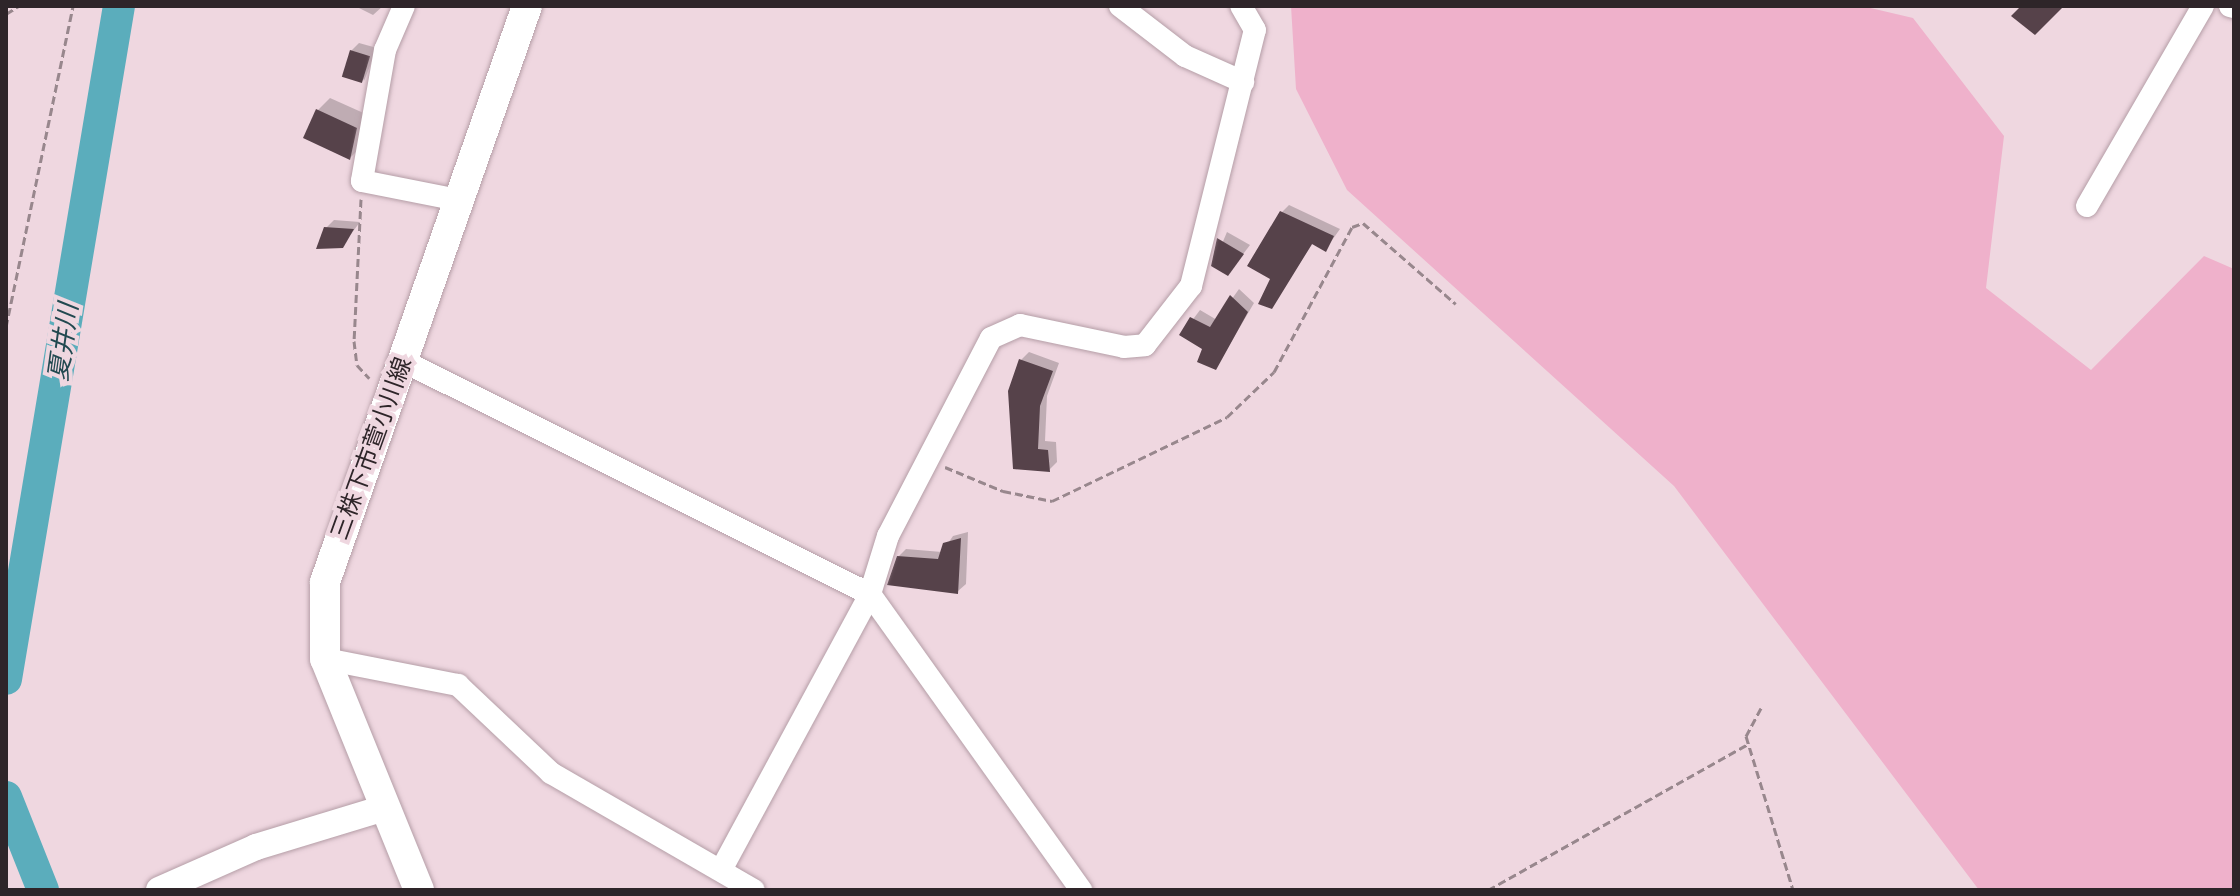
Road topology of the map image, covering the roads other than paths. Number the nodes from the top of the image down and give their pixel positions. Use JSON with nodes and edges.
{"nodes":[{"id":1,"x":404,"y":6,"type":"edge"},
{"id":2,"x":527,"y":6,"type":"edge"},
{"id":3,"x":1120,"y":6,"type":"edge"},
{"id":4,"x":1241,"y":6,"type":"edge"},
{"id":5,"x":2203,"y":6,"type":"edge"},
{"id":6,"x":1243,"y":82,"type":"junction"},
{"id":7,"x":458,"y":200,"type":"junction"},
{"id":8,"x":2087,"y":206,"type":"dead end"},
{"id":9,"x":396,"y":373,"type":"junction"},
{"id":10,"x":870,"y":594,"type":"junction"},
{"id":11,"x":325,"y":659,"type":"junction"},
{"id":12,"x":384,"y":808,"type":"junction"},
{"id":13,"x":727,"y":860,"type":"junction"},
{"id":14,"x":168,"y":885,"type":"edge"},
{"id":15,"x":419,"y":890,"type":"edge"},
{"id":16,"x":754,"y":890,"type":"edge"},
{"id":17,"x":1081,"y":890,"type":"edge"}],
"edges":[{"from":1,"to":7,"type":"street"},
{"from":2,"to":7,"type":"main road","name":"三株下市萱小川線"},
{"from":3,"to":6,"type":"street"},
{"from":4,"to":6,"type":"street"},
{"from":5,"to":8,"type":"street"},
{"from":6,"to":10,"type":"street"},
{"from":7,"to":9,"type":"main road","name":"三株下市萱小川線"},
{"from":9,"to":10,"type":"street"},
{"from":9,"to":11,"type":"main road","name":"三株下市萱小川線"},
{"from":10,"to":13,"type":"street"},
{"from":10,"to":17,"type":"street"},
{"from":11,"to":12,"type":"main road","name":"三株下市萱小川線"},
{"from":11,"to":13,"type":"street"},
{"from":12,"to":14,"type":"street"},
{"from":12,"to":15,"type":"main road","name":"三株下市萱小川線"},
{"from":13,"to":16,"type":"street"}]}
